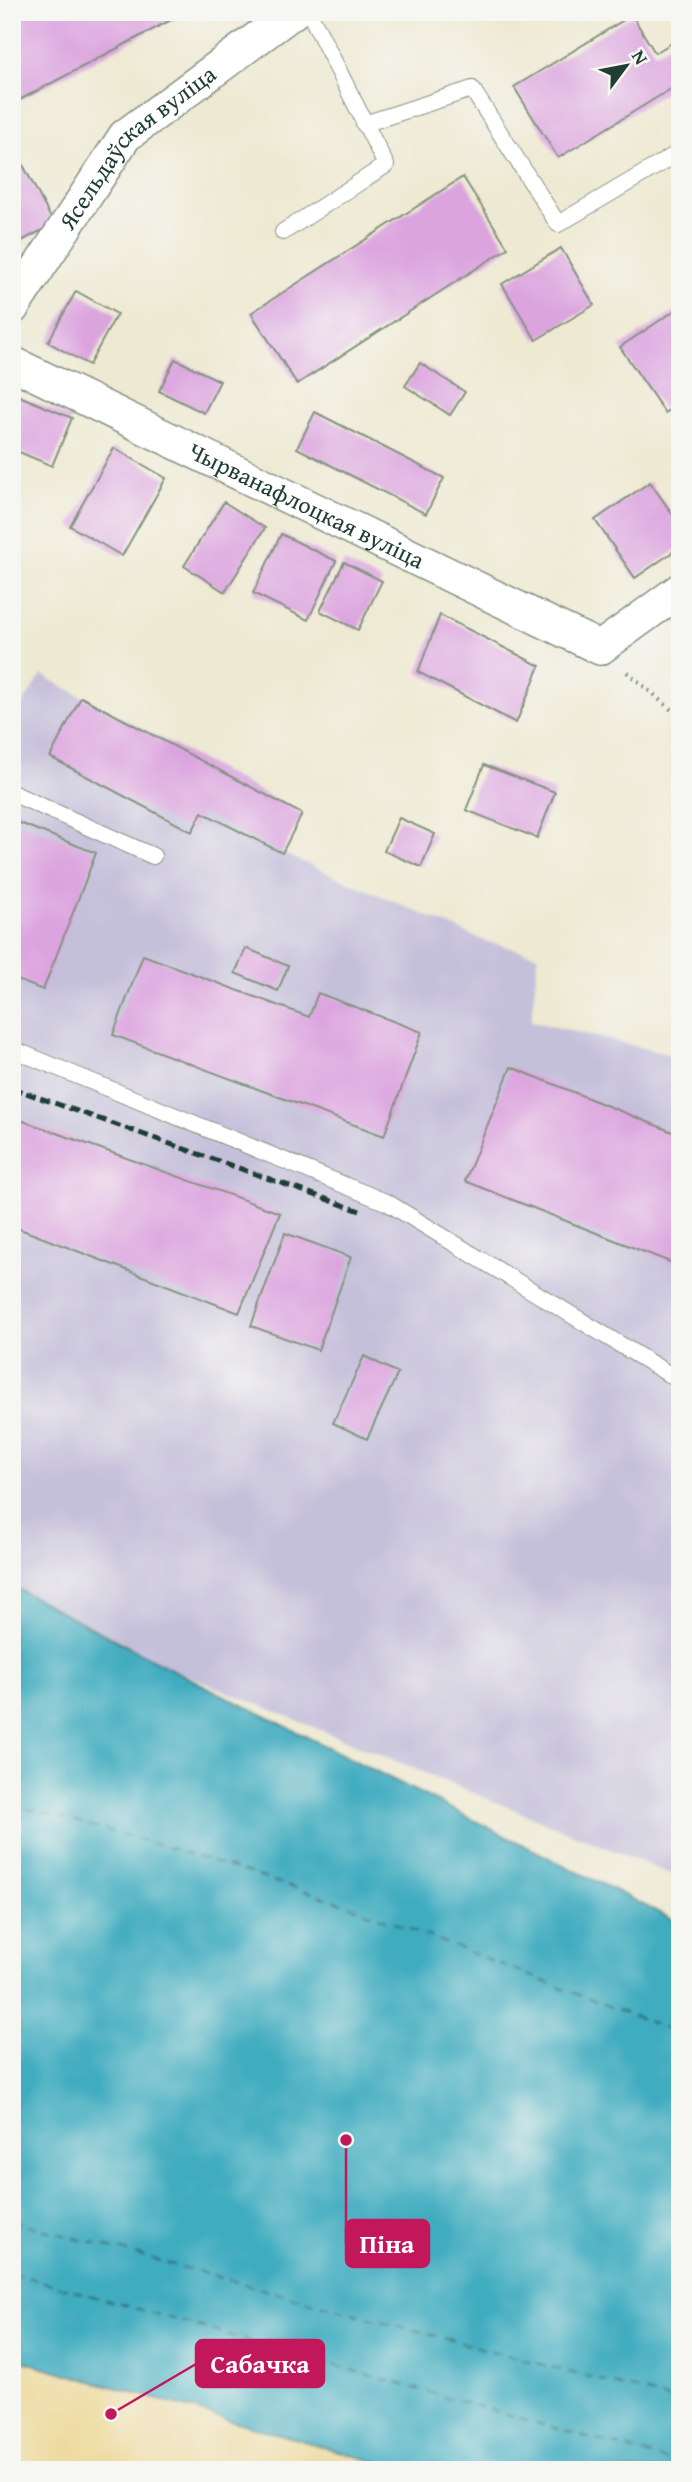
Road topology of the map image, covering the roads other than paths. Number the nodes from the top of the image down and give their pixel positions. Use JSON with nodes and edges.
{"nodes":[{"id":1,"x":293,"y":12,"type":"edge"},
{"id":2,"x":309,"y":12,"type":"edge"},
{"id":3,"x":364,"y":124,"type":"junction"},
{"id":4,"x":680,"y":152,"type":"edge"},
{"id":5,"x":283,"y":233,"type":"dead end"},
{"id":6,"x":12,"y":308,"type":"edge"},
{"id":7,"x":12,"y":363,"type":"edge"},
{"id":8,"x":680,"y":590,"type":"edge"},
{"id":9,"x":12,"y":793,"type":"edge"},
{"id":10,"x":153,"y":856,"type":"dead end"},
{"id":11,"x":12,"y":1049,"type":"edge"},
{"id":12,"x":680,"y":1381,"type":"edge"}],
"edges":[{"from":1,"to":6,"type":"street","name":"Ясельдаўская вуліца"},
{"from":2,"to":3,"type":"lane"},
{"from":3,"to":4,"type":"lane"},
{"from":3,"to":5,"type":"lane"},
{"from":7,"to":8,"type":"street","name":"Чырванафлоцкая вуліца"},
{"from":9,"to":10,"type":"lane"},
{"from":11,"to":12,"type":"lane"}]}
